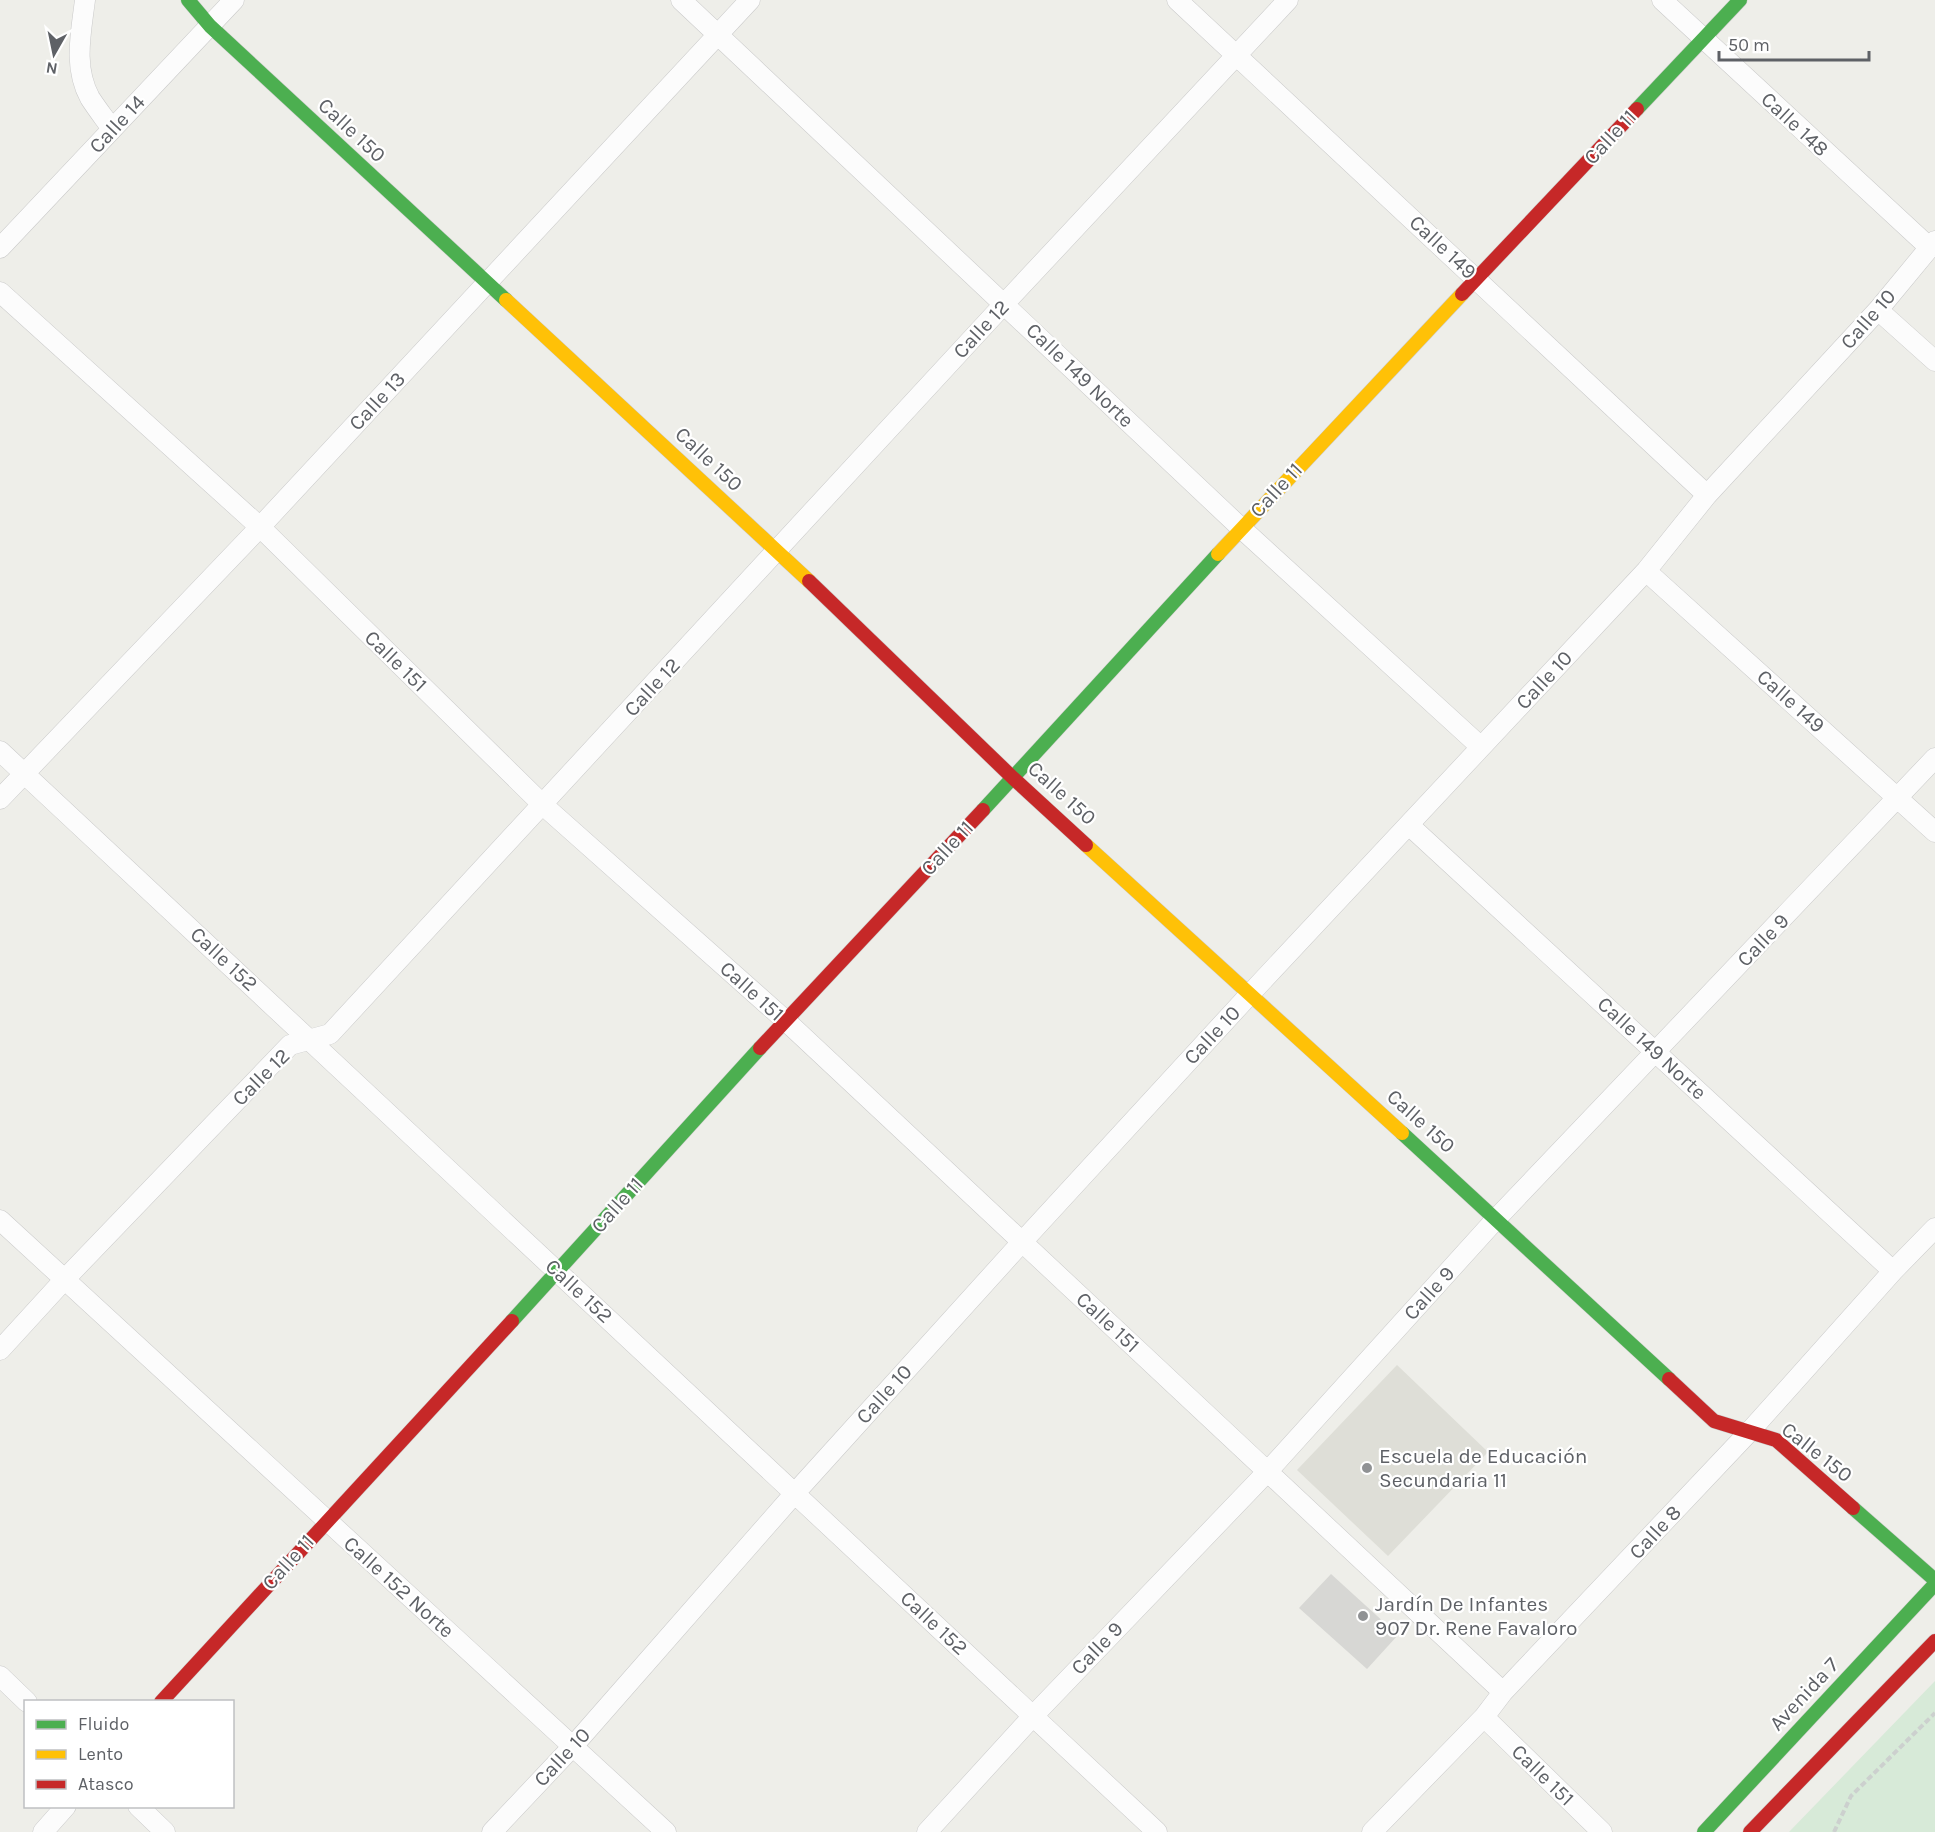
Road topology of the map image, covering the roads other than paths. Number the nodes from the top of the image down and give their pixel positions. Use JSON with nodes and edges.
{"nodes":[{"id":1,"x":85,"y":0,"type":"edge"},
{"id":2,"x":188,"y":0,"type":"edge"},
{"id":3,"x":234,"y":0,"type":"edge"},
{"id":4,"x":681,"y":0,"type":"edge"},
{"id":5,"x":750,"y":0,"type":"edge"},
{"id":6,"x":1177,"y":0,"type":"edge"},
{"id":7,"x":1288,"y":0,"type":"edge"},
{"id":8,"x":1662,"y":0,"type":"edge"},
{"id":9,"x":1740,"y":0,"type":"edge"},
{"id":10,"x":210,"y":26,"type":"junction"},
{"id":11,"x":718,"y":35,"type":"junction"},
{"id":12,"x":1703,"y":39,"type":"junction"},
{"id":13,"x":1236,"y":55,"type":"junction"},
{"id":14,"x":112,"y":129,"type":"junction"},
{"id":15,"x":1932,"y":244,"type":"edge"},
{"id":16,"x":0,"y":248,"type":"edge"},
{"id":17,"x":1477,"y":278,"type":"junction"},
{"id":18,"x":486,"y":284,"type":"junction"},
{"id":19,"x":0,"y":292,"type":"edge"},
{"id":20,"x":1005,"y":303,"type":"junction"},
{"id":21,"x":1878,"y":310,"type":"junction"},
{"id":22,"x":1935,"y":361,"type":"edge"},
{"id":23,"x":1707,"y":495,"type":"junction"},
{"id":24,"x":260,"y":527,"type":"junction"},
{"id":25,"x":1241,"y":528,"type":"junction"},
{"id":26,"x":777,"y":550,"type":"junction"},
{"id":27,"x":1646,"y":571,"type":"junction"},
{"id":28,"x":1481,"y":747,"type":"junction"},
{"id":29,"x":0,"y":751,"type":"edge"},
{"id":30,"x":1935,"y":758,"type":"edge"},
{"id":31,"x":24,"y":773,"type":"junction"},
{"id":32,"x":1013,"y":778,"type":"junction"},
{"id":33,"x":1898,"y":798,"type":"junction"},
{"id":34,"x":0,"y":799,"type":"edge"},
{"id":35,"x":543,"y":805,"type":"junction"},
{"id":36,"x":1410,"y":826,"type":"junction"},
{"id":37,"x":1935,"y":832,"type":"edge"},
{"id":38,"x":1250,"y":994,"type":"junction"},
{"id":39,"x":785,"y":1020,"type":"junction"},
{"id":40,"x":310,"y":1040,"type":"junction"},
{"id":41,"x":1656,"y":1052,"type":"junction"},
{"id":42,"x":1496,"y":1219,"type":"junction"},
{"id":43,"x":0,"y":1220,"type":"edge"},
{"id":44,"x":1935,"y":1228,"type":"edge"},
{"id":45,"x":1022,"y":1242,"type":"junction"},
{"id":46,"x":558,"y":1271,"type":"junction"},
{"id":47,"x":1893,"y":1271,"type":"junction"},
{"id":48,"x":64,"y":1280,"type":"junction"},
{"id":49,"x":0,"y":1350,"type":"edge"},
{"id":50,"x":1750,"y":1431,"type":"junction"},
{"id":51,"x":1268,"y":1471,"type":"junction"},
{"id":52,"x":795,"y":1492,"type":"junction"},
{"id":53,"x":326,"y":1521,"type":"junction"},
{"id":54,"x":1935,"y":1582,"type":"edge"},
{"id":55,"x":1935,"y":1641,"type":"edge"},
{"id":56,"x":0,"y":1676,"type":"edge"},
{"id":57,"x":1503,"y":1692,"type":"junction"},
{"id":58,"x":26,"y":1700,"type":"edge"},
{"id":59,"x":162,"y":1700,"type":"edge"},
{"id":60,"x":1033,"y":1716,"type":"junction"},
{"id":61,"x":1484,"y":1718,"type":"junction"},
{"id":62,"x":574,"y":1745,"type":"junction"},
{"id":63,"x":64,"y":1808,"type":"edge"},
{"id":64,"x":140,"y":1808,"type":"edge"},
{"id":65,"x":43,"y":1832,"type":"edge"},
{"id":66,"x":165,"y":1832,"type":"edge"},
{"id":67,"x":492,"y":1832,"type":"edge"},
{"id":68,"x":666,"y":1832,"type":"edge"},
{"id":69,"x":927,"y":1832,"type":"edge"},
{"id":70,"x":1157,"y":1832,"type":"edge"},
{"id":71,"x":1372,"y":1832,"type":"edge"},
{"id":72,"x":1602,"y":1832,"type":"edge"},
{"id":73,"x":1704,"y":1832,"type":"edge"},
{"id":74,"x":1750,"y":1832,"type":"edge"}],
"edges":[{"from":1,"to":14,"type":"street"},
{"from":2,"to":10,"type":"street","name":"Calle 150"},
{"from":3,"to":10,"type":"street","name":"Calle 14"},
{"from":4,"to":11,"type":"street","name":"Calle 149 Norte"},
{"from":5,"to":11,"type":"street","name":"Calle 13"},
{"from":6,"to":13,"type":"street","name":"Calle 149"},
{"from":7,"to":13,"type":"street","name":"Calle 12"},
{"from":8,"to":12,"type":"street","name":"Calle 148"},
{"from":9,"to":12,"type":"street","name":"Calle 11"},
{"from":10,"to":14,"type":"street","name":"Calle 14"},
{"from":10,"to":18,"type":"street","name":"Calle 150"},
{"from":11,"to":18,"type":"street","name":"Calle 13"},
{"from":11,"to":20,"type":"street","name":"Calle 149 Norte"},
{"from":12,"to":15,"type":"street","name":"Calle 148"},
{"from":12,"to":17,"type":"street","name":"Calle 11"},
{"from":13,"to":17,"type":"street","name":"Calle 149"},
{"from":13,"to":20,"type":"street","name":"Calle 12"},
{"from":14,"to":16,"type":"street","name":"Calle 14"},
{"from":15,"to":21,"type":"street","name":"Calle 10"},
{"from":17,"to":23,"type":"street","name":"Calle 149"},
{"from":17,"to":25,"type":"street","name":"Calle 11"},
{"from":18,"to":24,"type":"street","name":"Calle 13"},
{"from":18,"to":26,"type":"street","name":"Calle 150"},
{"from":19,"to":24,"type":"street","name":"Calle 151"},
{"from":20,"to":25,"type":"street","name":"Calle 149 Norte"},
{"from":20,"to":26,"type":"street","name":"Calle 12"},
{"from":21,"to":22,"type":"street"},
{"from":21,"to":23,"type":"street","name":"Calle 10"},
{"from":23,"to":27,"type":"street","name":"Calle 10"},
{"from":24,"to":31,"type":"street","name":"Calle 13"},
{"from":24,"to":35,"type":"street","name":"Calle 151"},
{"from":25,"to":28,"type":"street","name":"Calle 149 Norte"},
{"from":25,"to":32,"type":"street","name":"Calle 11"},
{"from":26,"to":32,"type":"street","name":"Calle 150"},
{"from":26,"to":35,"type":"street","name":"Calle 12"},
{"from":27,"to":28,"type":"street","name":"Calle 10"},
{"from":27,"to":33,"type":"street","name":"Calle 149"},
{"from":28,"to":36,"type":"street","name":"Calle 10"},
{"from":29,"to":31,"type":"street","name":"Calle 152"},
{"from":30,"to":33,"type":"street","name":"Calle 9"},
{"from":31,"to":34,"type":"street","name":"Calle 13"},
{"from":31,"to":40,"type":"street","name":"Calle 152"},
{"from":32,"to":38,"type":"street","name":"Calle 150"},
{"from":32,"to":39,"type":"street","name":"Calle 11"},
{"from":33,"to":37,"type":"street","name":"Calle 149"},
{"from":33,"to":41,"type":"street","name":"Calle 9"},
{"from":35,"to":39,"type":"street","name":"Calle 151"},
{"from":35,"to":40,"type":"street","name":"Calle 12"},
{"from":36,"to":38,"type":"street","name":"Calle 10"},
{"from":36,"to":41,"type":"street","name":"Calle 149 Norte"},
{"from":38,"to":42,"type":"street","name":"Calle 150"},
{"from":38,"to":45,"type":"street","name":"Calle 10"},
{"from":39,"to":45,"type":"street","name":"Calle 151"},
{"from":39,"to":46,"type":"street","name":"Calle 11"},
{"from":40,"to":46,"type":"street","name":"Calle 152"},
{"from":40,"to":48,"type":"street","name":"Calle 12"},
{"from":41,"to":42,"type":"street","name":"Calle 9"},
{"from":41,"to":47,"type":"street","name":"Calle 149 Norte"},
{"from":42,"to":50,"type":"street","name":"Calle 150"},
{"from":42,"to":51,"type":"street","name":"Calle 9"},
{"from":43,"to":48,"type":"street","name":"Calle 152 Norte"},
{"from":44,"to":47,"type":"street","name":"Calle 8"},
{"from":45,"to":51,"type":"street","name":"Calle 151"},
{"from":45,"to":52,"type":"street","name":"Calle 10"},
{"from":46,"to":52,"type":"street","name":"Calle 152"},
{"from":46,"to":53,"type":"street","name":"Calle 11"},
{"from":47,"to":50,"type":"street","name":"Calle 8"},
{"from":48,"to":49,"type":"street","name":"Calle 12"},
{"from":48,"to":53,"type":"street","name":"Calle 152 Norte"},
{"from":50,"to":54,"type":"street","name":"Calle 150"},
{"from":50,"to":57,"type":"street","name":"Calle 8"},
{"from":51,"to":57,"type":"street","name":"Calle 151"},
{"from":51,"to":60,"type":"street","name":"Calle 9"},
{"from":52,"to":60,"type":"street","name":"Calle 152"},
{"from":52,"to":62,"type":"street","name":"Calle 10"},
{"from":53,"to":59,"type":"street","name":"Calle 11"},
{"from":53,"to":62,"type":"street","name":"Calle 152 Norte"},
{"from":54,"to":73,"type":"street","name":"Avenida 7"},
{"from":55,"to":74,"type":"street"},
{"from":56,"to":58,"type":"street"},
{"from":57,"to":61,"type":"street","name":"Calle 8"},
{"from":60,"to":69,"type":"street","name":"Calle 9"},
{"from":60,"to":70,"type":"street","name":"Calle 152"},
{"from":61,"to":71,"type":"street","name":"Calle 8"},
{"from":61,"to":72,"type":"street","name":"Calle 151"},
{"from":62,"to":67,"type":"street","name":"Calle 10"},
{"from":62,"to":68,"type":"street","name":"Calle 152 Norte"},
{"from":63,"to":65,"type":"street"},
{"from":64,"to":66,"type":"street"}]}
